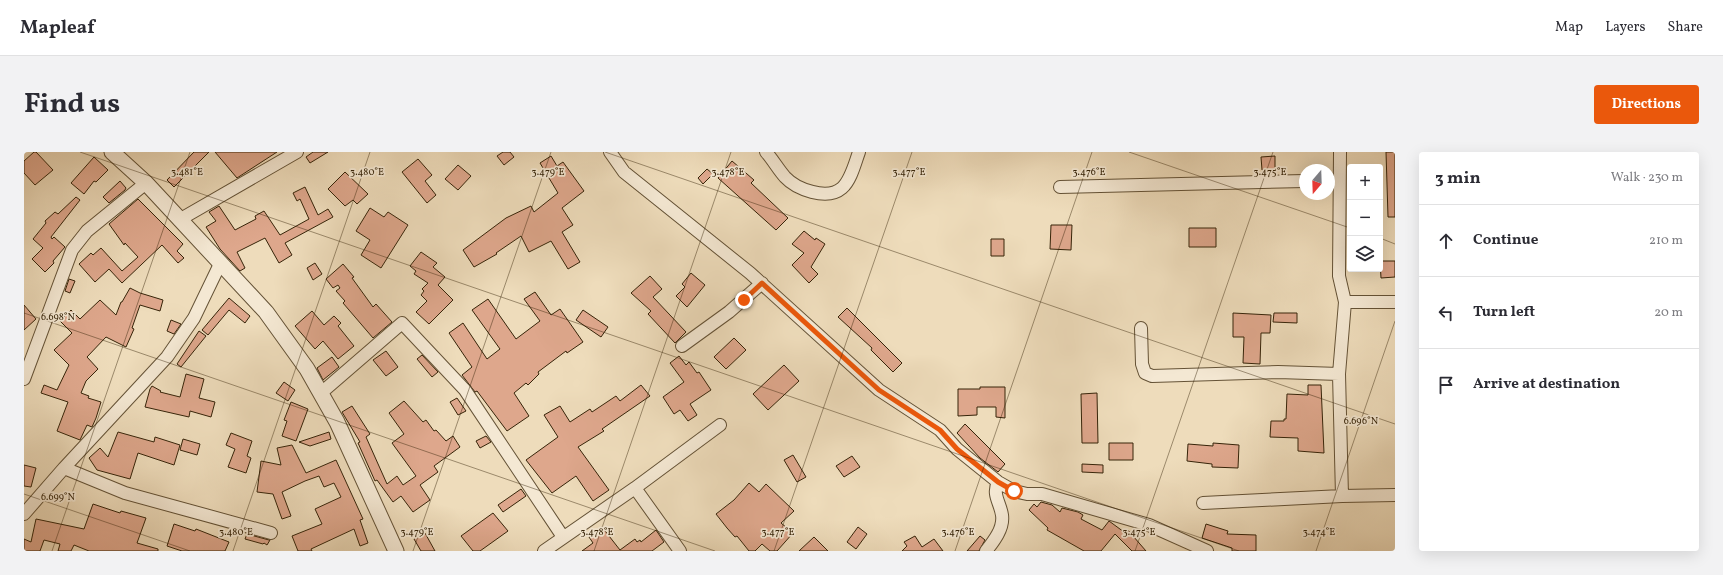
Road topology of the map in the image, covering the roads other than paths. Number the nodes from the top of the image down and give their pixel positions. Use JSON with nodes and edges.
{"nodes":[{"id":1,"x":112,"y":152,"type":"edge"},
{"id":2,"x":297,"y":152,"type":"edge"},
{"id":3,"x":610,"y":152,"type":"edge"},
{"id":4,"x":766,"y":152,"type":"edge"},
{"id":5,"x":859,"y":152,"type":"edge"},
{"id":6,"x":1340,"y":152,"type":"edge"},
{"id":7,"x":1335,"y":175,"type":"edge"},
{"id":8,"x":1299,"y":181,"type":"edge"},
{"id":9,"x":146,"y":183,"type":"junction"},
{"id":10,"x":1060,"y":187,"type":"dead end"},
{"id":11,"x":1335,"y":199,"type":"edge"},
{"id":12,"x":179,"y":220,"type":"junction"},
{"id":13,"x":220,"y":264,"type":"junction"},
{"id":14,"x":762,"y":283,"type":"junction"},
{"id":15,"x":1344,"y":302,"type":"junction"},
{"id":16,"x":1395,"y":302,"type":"edge"},
{"id":17,"x":1141,"y":328,"type":"dead end"},
{"id":18,"x":682,"y":346,"type":"dead end"},
{"id":19,"x":1339,"y":374,"type":"junction"},
{"id":20,"x":24,"y":379,"type":"edge"},
{"id":21,"x":321,"y":393,"type":"junction"},
{"id":22,"x":720,"y":425,"type":"dead end"},
{"id":23,"x":64,"y":468,"type":"junction"},
{"id":24,"x":998,"y":482,"type":"junction"},
{"id":25,"x":635,"y":488,"type":"junction"},
{"id":26,"x":1395,"y":494,"type":"edge"},
{"id":27,"x":1342,"y":496,"type":"junction"},
{"id":28,"x":1203,"y":503,"type":"dead end"},
{"id":29,"x":24,"y":514,"type":"edge"},
{"id":30,"x":271,"y":533,"type":"dead end"},
{"id":31,"x":563,"y":537,"type":"junction"},
{"id":32,"x":396,"y":551,"type":"edge"},
{"id":33,"x":544,"y":551,"type":"edge"},
{"id":34,"x":680,"y":551,"type":"edge"},
{"id":35,"x":986,"y":551,"type":"edge"},
{"id":36,"x":1207,"y":551,"type":"edge"}],
"edges":[{"from":1,"to":9,"type":"street"},
{"from":2,"to":12,"type":"street"},
{"from":3,"to":14,"type":"street"},
{"from":4,"to":5,"type":"street"},
{"from":6,"to":7,"type":"street"},
{"from":8,"to":10,"type":"street"},
{"from":9,"to":12,"type":"street"},
{"from":9,"to":20,"type":"street"},
{"from":11,"to":15,"type":"street"},
{"from":12,"to":13,"type":"street"},
{"from":13,"to":21,"type":"street"},
{"from":13,"to":23,"type":"street"},
{"from":14,"to":18,"type":"street"},
{"from":14,"to":24,"type":"street"},
{"from":15,"to":16,"type":"street"},
{"from":15,"to":19,"type":"street"},
{"from":17,"to":19,"type":"street"},
{"from":19,"to":27,"type":"street"},
{"from":21,"to":31,"type":"street"},
{"from":21,"to":32,"type":"street"},
{"from":22,"to":25,"type":"street"},
{"from":23,"to":29,"type":"street"},
{"from":23,"to":30,"type":"street"},
{"from":24,"to":35,"type":"street"},
{"from":24,"to":36,"type":"street"},
{"from":25,"to":31,"type":"street"},
{"from":25,"to":34,"type":"street"},
{"from":26,"to":27,"type":"street"},
{"from":27,"to":28,"type":"street"},
{"from":31,"to":33,"type":"street"}]}
